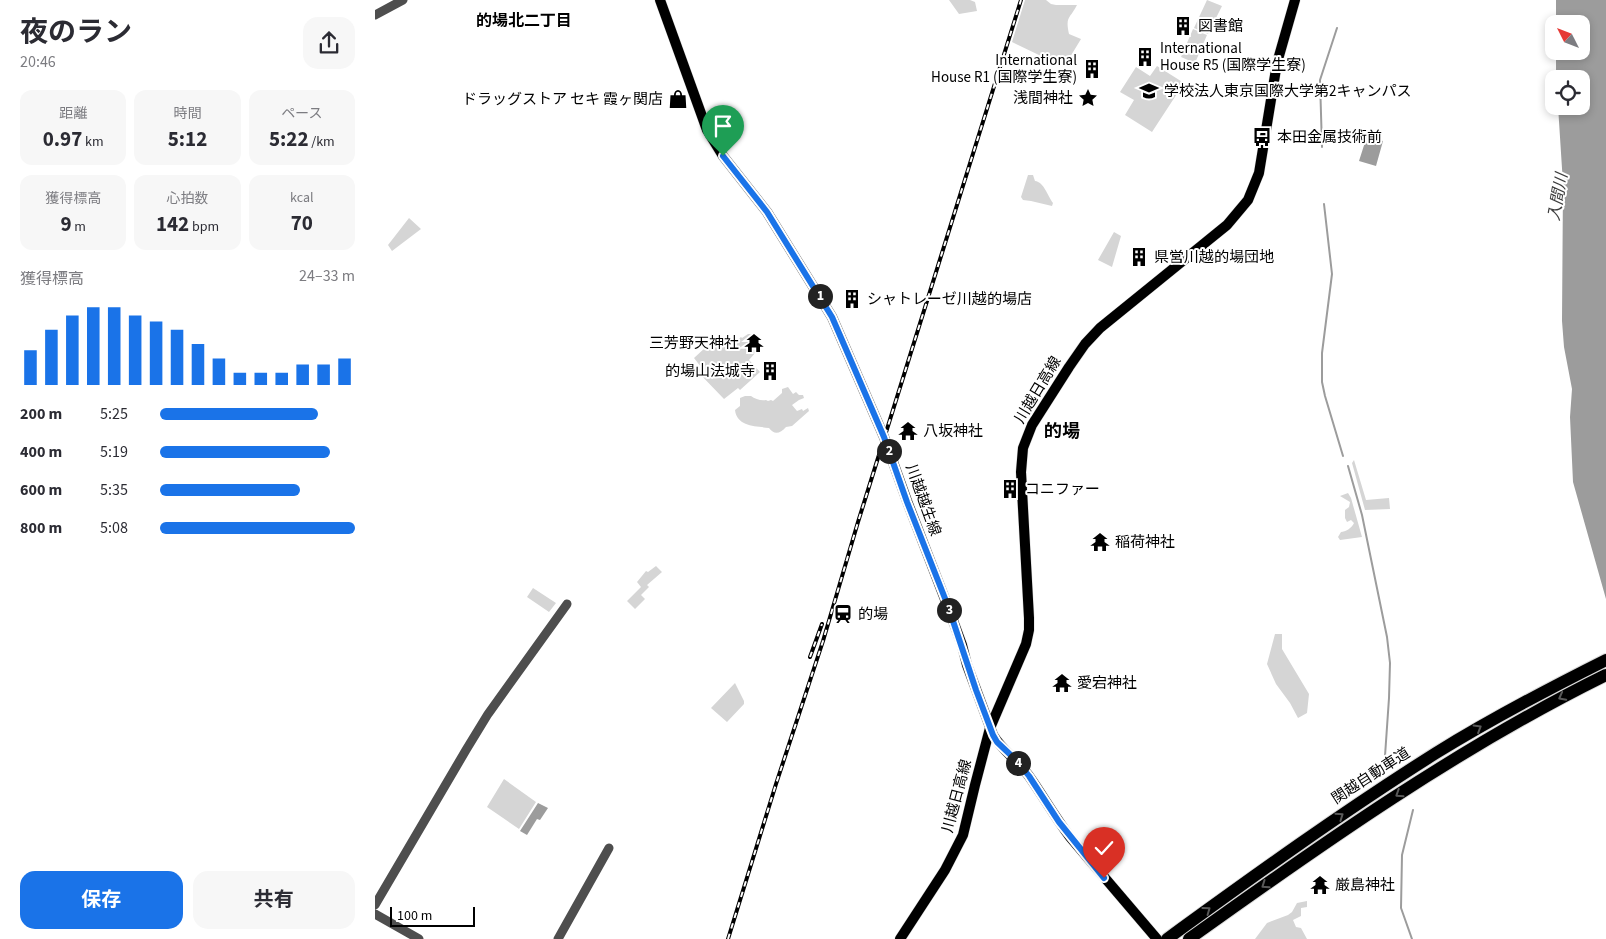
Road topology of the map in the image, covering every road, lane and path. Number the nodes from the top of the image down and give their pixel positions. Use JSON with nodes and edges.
{"nodes":[{"id":1,"x":403,"y":0,"type":"edge"},
{"id":2,"x":660,"y":0,"type":"edge"},
{"id":3,"x":1295,"y":0,"type":"edge"},
{"id":4,"x":375,"y":15,"type":"edge"},
{"id":5,"x":567,"y":604,"type":"dead end"},
{"id":6,"x":1606,"y":660,"type":"edge"},
{"id":7,"x":1606,"y":675,"type":"edge"},
{"id":8,"x":991,"y":728,"type":"junction"},
{"id":9,"x":609,"y":848,"type":"dead end"},
{"id":10,"x":375,"y":905,"type":"edge"},
{"id":11,"x":375,"y":914,"type":"edge"},
{"id":12,"x":419,"y":939,"type":"edge"},
{"id":13,"x":557,"y":939,"type":"edge"},
{"id":14,"x":899,"y":939,"type":"edge"},
{"id":15,"x":1157,"y":939,"type":"edge"},
{"id":16,"x":1167,"y":939,"type":"edge"},
{"id":17,"x":1189,"y":939,"type":"edge"}],
"edges":[{"from":1,"to":4,"type":"street"},
{"from":2,"to":8,"type":"main road","name":"川越越生線"},
{"from":3,"to":8,"type":"main road","name":"川越日高線"},
{"from":5,"to":10,"type":"street"},
{"from":16,"to":6,"type":"highway","name":"関越自動車道","one_way":true},
{"from":7,"to":17,"type":"highway","name":"関越自動車道","one_way":true},
{"from":8,"to":14,"type":"main road","name":"川越日高線"},
{"from":8,"to":15,"type":"main road","name":"川越越生線"},
{"from":9,"to":13,"type":"street"},
{"from":11,"to":12,"type":"street"}]}
